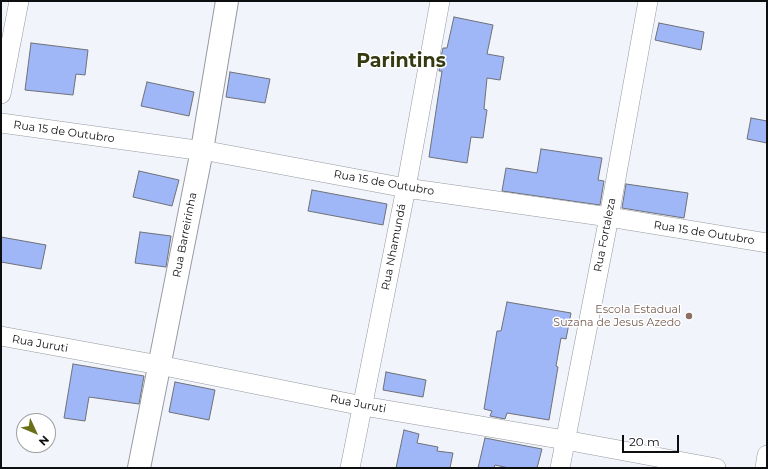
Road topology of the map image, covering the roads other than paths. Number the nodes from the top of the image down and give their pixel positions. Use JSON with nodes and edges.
{"nodes":[{"id":1,"x":20,"y":1,"type":"edge"},
{"id":2,"x":227,"y":1,"type":"edge"},
{"id":3,"x":440,"y":1,"type":"edge"},
{"id":4,"x":648,"y":1,"type":"edge"},
{"id":5,"x":1,"y":94,"type":"edge"},
{"id":6,"x":1,"y":123,"type":"edge"},
{"id":7,"x":202,"y":150,"type":"junction"},
{"id":8,"x":406,"y":188,"type":"junction"},
{"id":9,"x":609,"y":217,"type":"junction"},
{"id":10,"x":767,"y":243,"type":"edge"},
{"id":11,"x":1,"y":336,"type":"edge"},
{"id":12,"x":158,"y":366,"type":"junction"},
{"id":13,"x":363,"y":406,"type":"junction"},
{"id":14,"x":565,"y":440,"type":"junction"},
{"id":15,"x":767,"y":456,"type":"edge"},
{"id":16,"x":139,"y":468,"type":"edge"},
{"id":17,"x":350,"y":468,"type":"edge"},
{"id":18,"x":560,"y":468,"type":"edge"},
{"id":19,"x":716,"y":468,"type":"edge"},
{"id":20,"x":765,"y":468,"type":"edge"}],
"edges":[{"from":1,"to":5,"type":"street"},
{"from":2,"to":7,"type":"street","name":"Rua Barreirinha"},
{"from":3,"to":8,"type":"street","name":"Rua Nhamundá"},
{"from":4,"to":9,"type":"street","name":"Rua Fortaleza"},
{"from":6,"to":7,"type":"street","name":"Rua 15 de Outubro"},
{"from":7,"to":8,"type":"street","name":"Rua 15 de Outubro"},
{"from":7,"to":12,"type":"street","name":"Rua Barreirinha"},
{"from":8,"to":9,"type":"street","name":"Rua 15 de Outubro"},
{"from":8,"to":13,"type":"street","name":"Rua Nhamundá"},
{"from":9,"to":10,"type":"street","name":"Rua 15 de Outubro"},
{"from":9,"to":14,"type":"street","name":"Rua Fortaleza"},
{"from":11,"to":12,"type":"street","name":"Rua Juruti"},
{"from":12,"to":13,"type":"street","name":"Rua Juruti"},
{"from":12,"to":16,"type":"street","name":"Rua Barreirinha"},
{"from":13,"to":14,"type":"street","name":"Rua Juruti"},
{"from":13,"to":17,"type":"street","name":"Rua Nhamundá"},
{"from":14,"to":18,"type":"street","name":"Rua Fortaleza"},
{"from":14,"to":19,"type":"street","name":"Rua Juruti"},
{"from":15,"to":20,"type":"street"}]}
